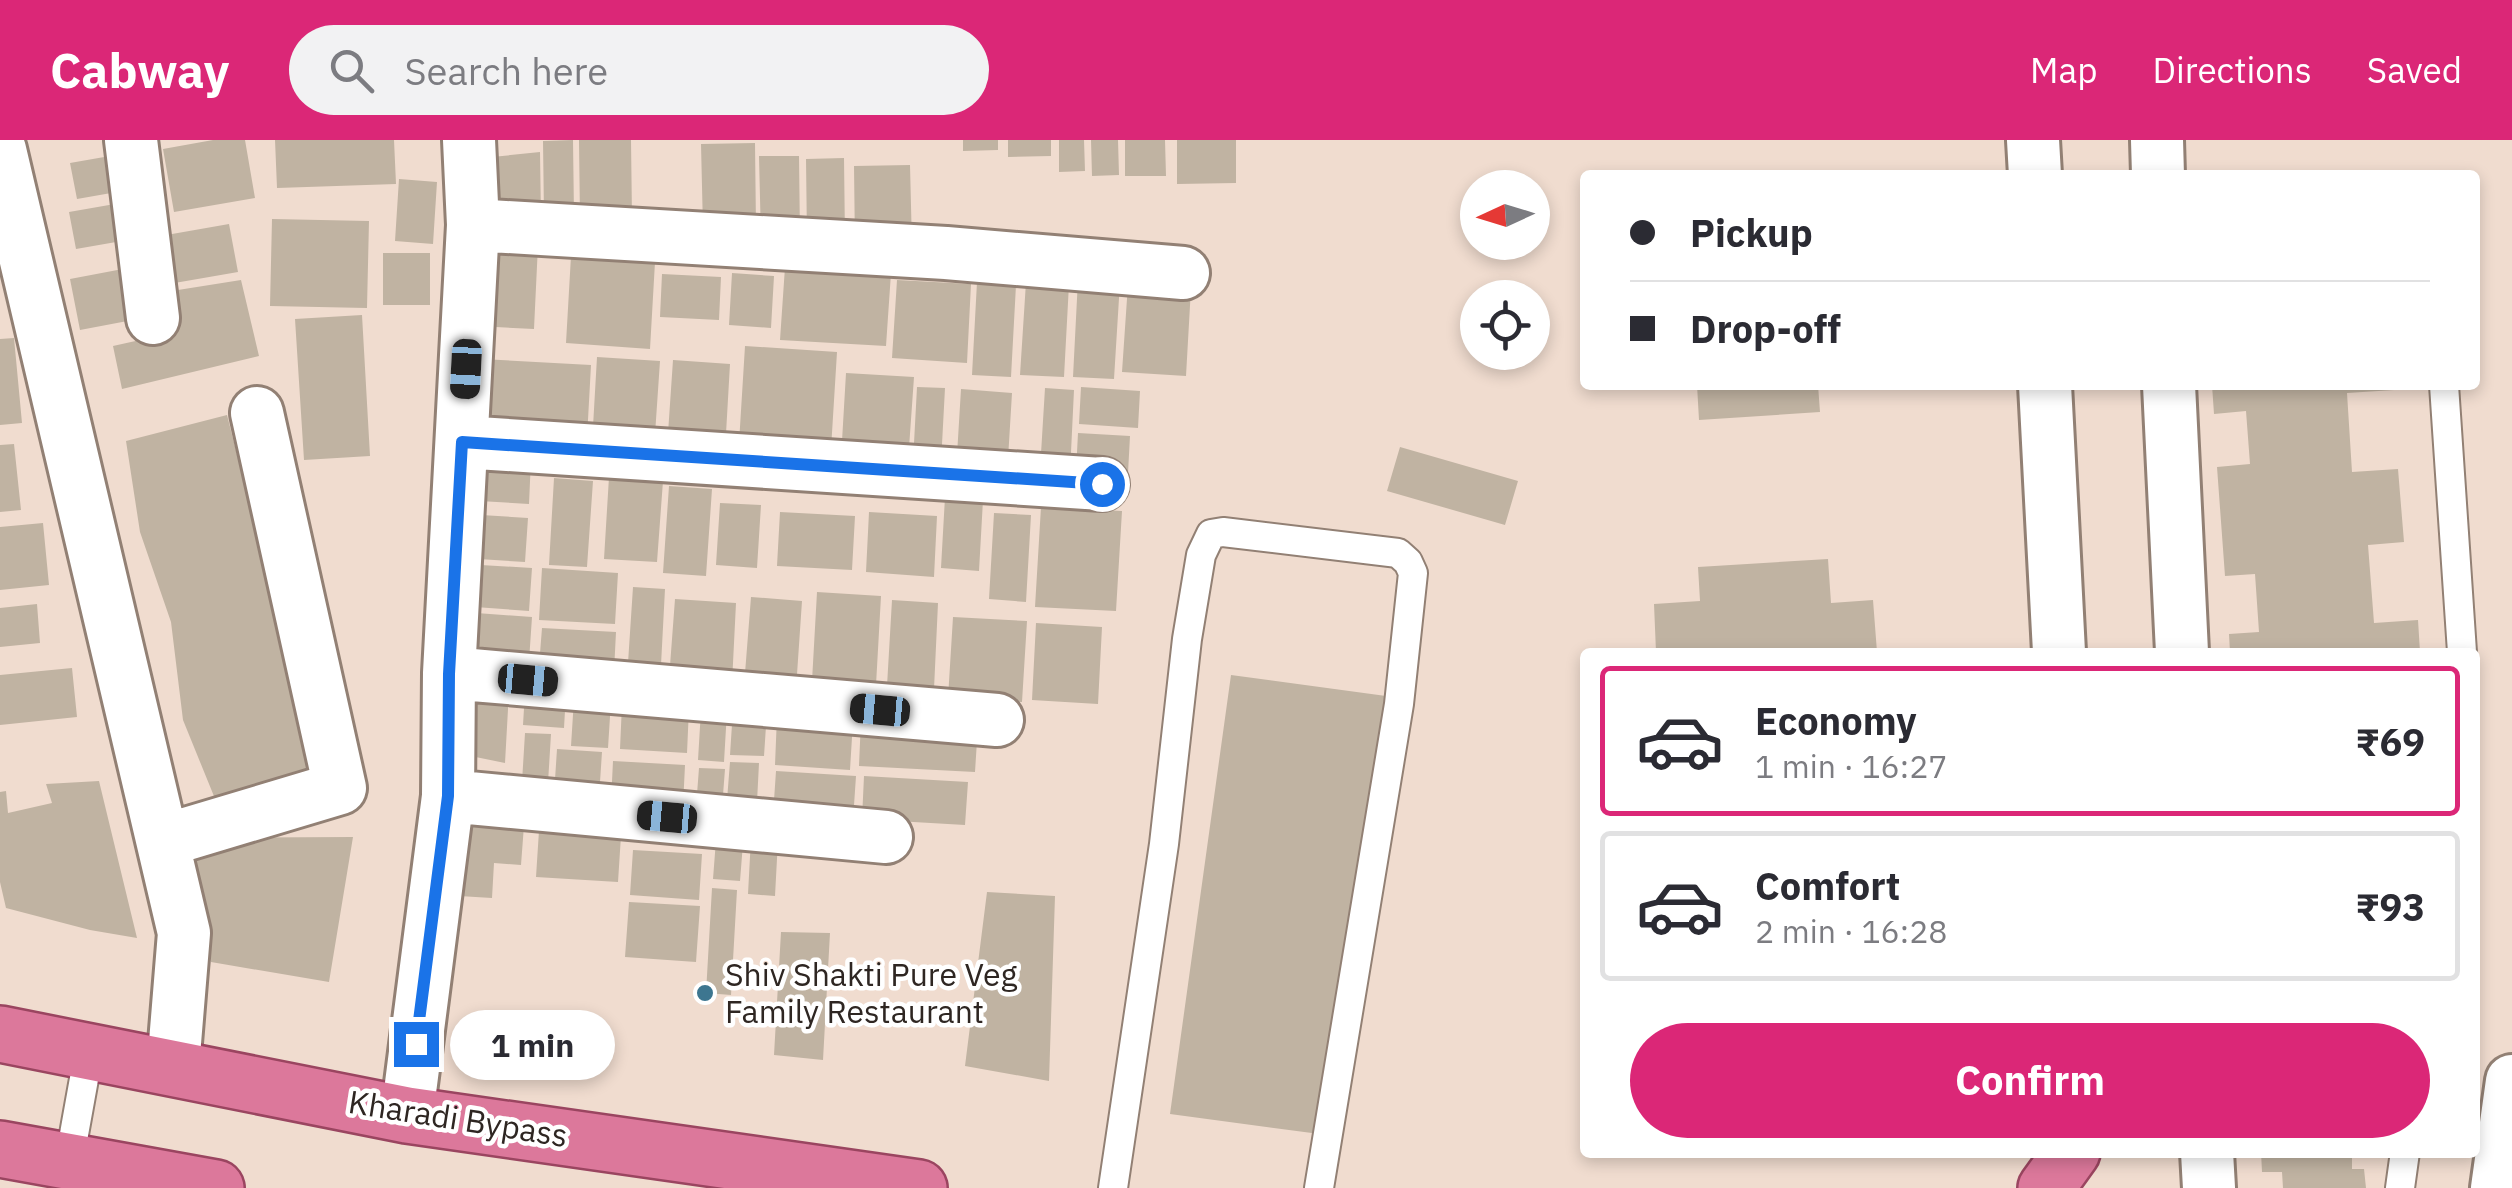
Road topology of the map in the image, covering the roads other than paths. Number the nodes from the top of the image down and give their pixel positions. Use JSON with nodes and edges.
{"nodes":[{"id":1,"x":130,"y":140,"type":"edge"},
{"id":2,"x":469,"y":140,"type":"edge"},
{"id":3,"x":2033,"y":140,"type":"edge"},
{"id":4,"x":2156,"y":140,"type":"edge"},
{"id":5,"x":0,"y":150,"type":"edge"},
{"id":6,"x":2034,"y":170,"type":"edge"},
{"id":7,"x":2158,"y":170,"type":"edge"},
{"id":8,"x":8,"y":224,"type":"edge"},
{"id":9,"x":473,"y":225,"type":"junction"},
{"id":10,"x":1183,"y":273,"type":"dead end"},
{"id":11,"x":153,"y":318,"type":"dead end"},
{"id":12,"x":2045,"y":390,"type":"edge"},
{"id":13,"x":2168,"y":390,"type":"edge"},
{"id":14,"x":2444,"y":390,"type":"edge"},
{"id":15,"x":256,"y":413,"type":"dead end"},
{"id":16,"x":462,"y":442,"type":"junction"},
{"id":17,"x":1102,"y":484,"type":"dead end"},
{"id":18,"x":2059,"y":648,"type":"edge"},
{"id":19,"x":2182,"y":648,"type":"edge"},
{"id":20,"x":2462,"y":648,"type":"edge"},
{"id":21,"x":449,"y":674,"type":"junction"},
{"id":22,"x":997,"y":720,"type":"dead end"},
{"id":23,"x":448,"y":796,"type":"junction"},
{"id":24,"x":886,"y":838,"type":"dead end"},
{"id":25,"x":162,"y":841,"type":"junction"},
{"id":26,"x":0,"y":1034,"type":"edge"},
{"id":27,"x":89,"y":1051,"type":"junction"},
{"id":28,"x":173,"y":1067,"type":"junction"},
{"id":29,"x":2512,"y":1081,"type":"edge"},
{"id":30,"x":407,"y":1115,"type":"junction"},
{"id":31,"x":0,"y":1149,"type":"edge"},
{"id":32,"x":2070,"y":1158,"type":"edge"},
{"id":33,"x":2075,"y":1158,"type":"edge"},
{"id":34,"x":2207,"y":1158,"type":"edge"},
{"id":35,"x":2404,"y":1158,"type":"edge"},
{"id":36,"x":70,"y":1175,"type":"edge"},
{"id":37,"x":216,"y":1188,"type":"edge"},
{"id":38,"x":919,"y":1188,"type":"edge"},
{"id":39,"x":1113,"y":1188,"type":"edge"},
{"id":40,"x":1319,"y":1188,"type":"edge"},
{"id":41,"x":2046,"y":1188,"type":"edge"},
{"id":42,"x":2075,"y":1188,"type":"edge"},
{"id":43,"x":2208,"y":1188,"type":"edge"},
{"id":44,"x":2400,"y":1188,"type":"edge"},
{"id":45,"x":2498,"y":1188,"type":"edge"}],
"edges":[{"from":1,"to":11,"type":"street"},
{"from":2,"to":9,"type":"street"},
{"from":3,"to":6,"type":"street"},
{"from":4,"to":7,"type":"street"},
{"from":5,"to":8,"type":"street"},
{"from":8,"to":25,"type":"street"},
{"from":9,"to":10,"type":"street"},
{"from":9,"to":16,"type":"street"},
{"from":12,"to":18,"type":"street"},
{"from":13,"to":19,"type":"street"},
{"from":14,"to":20,"type":"lane"},
{"from":15,"to":25,"type":"street"},
{"from":16,"to":17,"type":"street"},
{"from":16,"to":21,"type":"street"},
{"from":21,"to":22,"type":"street"},
{"from":21,"to":23,"type":"street"},
{"from":23,"to":24,"type":"street"},
{"from":23,"to":30,"type":"street"},
{"from":25,"to":28,"type":"street"},
{"from":26,"to":27,"type":"highway","name":"Kharadi Bypass"},
{"from":27,"to":28,"type":"highway","name":"Kharadi Bypass"},
{"from":27,"to":36,"type":"lane"},
{"from":28,"to":30,"type":"highway","name":"Kharadi Bypass"},
{"from":29,"to":45,"type":"street"},
{"from":30,"to":38,"type":"highway","name":"Kharadi Bypass"},
{"from":31,"to":36,"type":"highway"},
{"from":32,"to":41,"type":"highway"},
{"from":33,"to":42,"type":"street"},
{"from":34,"to":43,"type":"street"},
{"from":35,"to":44,"type":"lane"},
{"from":36,"to":37,"type":"highway"},
{"from":39,"to":40,"type":"lane"}]}
